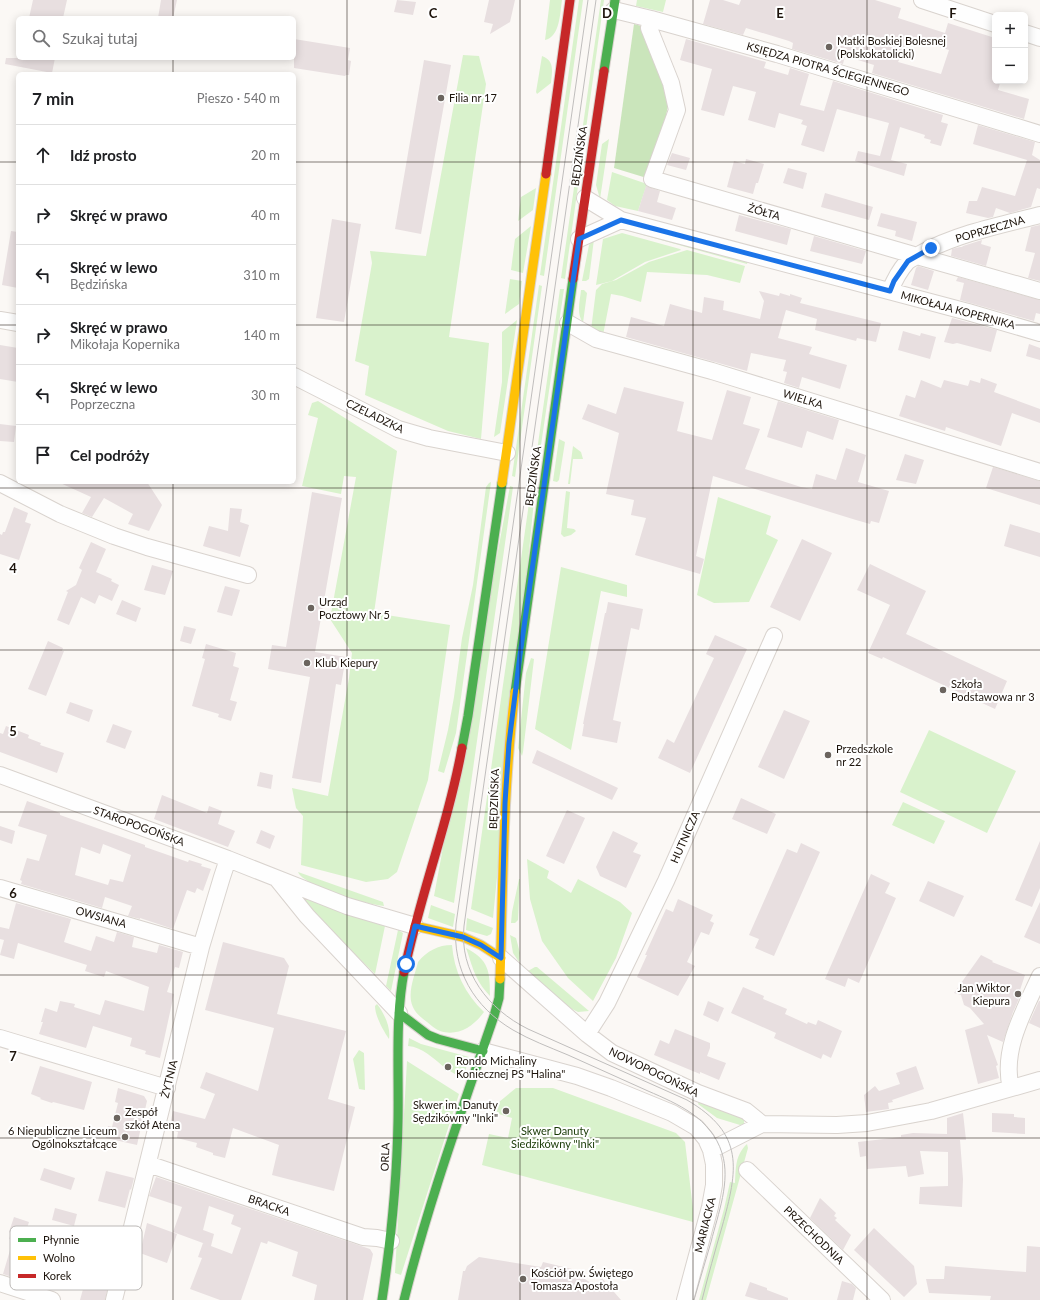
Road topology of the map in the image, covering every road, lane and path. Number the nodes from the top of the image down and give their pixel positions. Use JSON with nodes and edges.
{"nodes":[{"id":1,"x":570,"y":0,"type":"edge"},
{"id":2,"x":922,"y":0,"type":"edge"},
{"id":3,"x":615,"y":5,"type":"edge"},
{"id":4,"x":651,"y":19,"type":"junction"},
{"id":5,"x":992,"y":23,"type":"edge"},
{"id":6,"x":1028,"y":35,"type":"edge"},
{"id":7,"x":1040,"y":38,"type":"edge"},
{"id":8,"x":1040,"y":134,"type":"edge"},
{"id":9,"x":585,"y":198,"type":"junction"},
{"id":10,"x":1040,"y":215,"type":"edge"},
{"id":11,"x":621,"y":220,"type":"junction"},
{"id":12,"x":579,"y":239,"type":"junction"},
{"id":13,"x":917,"y":256,"type":"junction"},
{"id":14,"x":890,"y":291,"type":"junction"},
{"id":15,"x":1040,"y":291,"type":"edge"},
{"id":16,"x":0,"y":320,"type":"edge"},
{"id":17,"x":16,"y":322,"type":"edge"},
{"id":18,"x":568,"y":323,"type":"junction"},
{"id":19,"x":1040,"y":333,"type":"edge"},
{"id":20,"x":296,"y":377,"type":"edge"},
{"id":21,"x":507,"y":453,"type":"junction"},
{"id":22,"x":1040,"y":472,"type":"edge"},
{"id":23,"x":2,"y":488,"type":"edge"},
{"id":24,"x":248,"y":575,"type":"dead end"},
{"id":25,"x":774,"y":636,"type":"dead end"},
{"id":26,"x":0,"y":775,"type":"edge"},
{"id":27,"x":228,"y":859,"type":"junction"},
{"id":28,"x":277,"y":879,"type":"junction"},
{"id":29,"x":0,"y":888,"type":"edge"},
{"id":30,"x":415,"y":926,"type":"junction"},
{"id":31,"x":201,"y":947,"type":"junction"},
{"id":32,"x":501,"y":958,"type":"junction"},
{"id":33,"x":1040,"y":976,"type":"edge"},
{"id":34,"x":399,"y":1013,"type":"junction"},
{"id":35,"x":587,"y":1034,"type":"junction"},
{"id":36,"x":0,"y":1038,"type":"edge"},
{"id":37,"x":482,"y":1051,"type":"junction"},
{"id":38,"x":1040,"y":1080,"type":"edge"},
{"id":39,"x":167,"y":1088,"type":"junction"},
{"id":40,"x":1012,"y":1088,"type":"junction"},
{"id":41,"x":762,"y":1124,"type":"junction"},
{"id":42,"x":711,"y":1150,"type":"junction"},
{"id":43,"x":148,"y":1164,"type":"junction"},
{"id":44,"x":747,"y":1170,"type":"dead end"},
{"id":45,"x":132,"y":1226,"type":"edge"},
{"id":46,"x":391,"y":1241,"type":"junction"},
{"id":47,"x":0,"y":1284,"type":"edge"},
{"id":48,"x":10,"y":1287,"type":"edge"},
{"id":49,"x":20,"y":1290,"type":"edge"},
{"id":50,"x":116,"y":1290,"type":"edge"},
{"id":51,"x":52,"y":1300,"type":"edge"},
{"id":52,"x":114,"y":1300,"type":"edge"},
{"id":53,"x":382,"y":1300,"type":"edge"},
{"id":54,"x":404,"y":1300,"type":"edge"},
{"id":55,"x":685,"y":1300,"type":"edge"},
{"id":56,"x":882,"y":1300,"type":"edge"}],
"edges":[{"from":1,"to":21,"type":"street"},
{"from":2,"to":5,"type":"street"},
{"from":3,"to":4,"type":"street","name":"KSIĘDZA PIOTRA ŚCIEGIENNEGO"},
{"from":3,"to":9,"type":"street","name":"BĘDZIŃSKA"},
{"from":4,"to":8,"type":"street","name":"KSIĘDZA PIOTRA ŚCIEGIENNEGO"},
{"from":4,"to":13,"type":"street","name":"ŻÓŁTA"},
{"from":6,"to":7,"type":"street"},
{"from":9,"to":11,"type":"street","name":"MIKOŁAJA KOPERNIKA"},
{"from":9,"to":12,"type":"street","name":"BĘDZIŃSKA"},
{"from":10,"to":13,"type":"street","name":"POPRZECZNA"},
{"from":11,"to":12,"type":"street"},
{"from":11,"to":14,"type":"street","name":"MIKOŁAJA KOPERNIKA"},
{"from":12,"to":18,"type":"street","name":"BĘDZIŃSKA"},
{"from":13,"to":14,"type":"street","name":"POPRZECZNA"},
{"from":13,"to":15,"type":"street","name":"ŻÓŁTA"},
{"from":14,"to":19,"type":"street","name":"MIKOŁAJA KOPERNIKA"},
{"from":16,"to":17,"type":"street"},
{"from":18,"to":22,"type":"street","name":"WIELKA"},
{"from":18,"to":32,"type":"street","name":"BĘDZIŃSKA"},
{"from":20,"to":21,"type":"street","name":"CZELADZKA"},
{"from":21,"to":30,"type":"street"},
{"from":23,"to":24,"type":"street"},
{"from":25,"to":35,"type":"street","name":"HUTNICZA"},
{"from":26,"to":27,"type":"street","name":"STAROPOGOŃSKA"},
{"from":27,"to":28,"type":"street","name":"STAROPOGOŃSKA"},
{"from":27,"to":31,"type":"street","name":"ŻYTNIA"},
{"from":28,"to":30,"type":"street","name":"STAROPOGOŃSKA"},
{"from":28,"to":34,"type":"street","name":"STAROPOGOŃSKA"},
{"from":29,"to":31,"type":"street","name":"OWSIANA"},
{"from":30,"to":32,"type":"street"},
{"from":30,"to":34,"type":"street","name":"ORLA"},
{"from":31,"to":39,"type":"street","name":"ŻYTNIA"},
{"from":32,"to":35,"type":"street","name":"NOWOPOGOŃSKA"},
{"from":32,"to":37,"type":"street","name":"BĘDZIŃSKA"},
{"from":33,"to":40,"type":"street"},
{"from":34,"to":37,"type":"street"},
{"from":34,"to":46,"type":"street","name":"ORLA"},
{"from":35,"to":41,"type":"street","name":"NOWOPOGOŃSKA"},
{"from":36,"to":39,"type":"street"},
{"from":37,"to":42,"type":"street"},
{"from":37,"to":54,"type":"street"},
{"from":38,"to":40,"type":"street"},
{"from":39,"to":43,"type":"street","name":"ŻYTNIA"},
{"from":40,"to":41,"type":"street"},
{"from":41,"to":42,"type":"street"},
{"from":42,"to":55,"type":"street","name":"MARIACKA"},
{"from":43,"to":45,"type":"street","name":"ŻYTNIA"},
{"from":43,"to":46,"type":"street","name":"BRACKA"},
{"from":44,"to":56,"type":"street","name":"PRZECHODNIA"},
{"from":46,"to":53,"type":"street","name":"ORLA"},
{"from":47,"to":48,"type":"street"},
{"from":49,"to":51,"type":"street"},
{"from":50,"to":52,"type":"street","name":"ŻYTNIA"}]}
